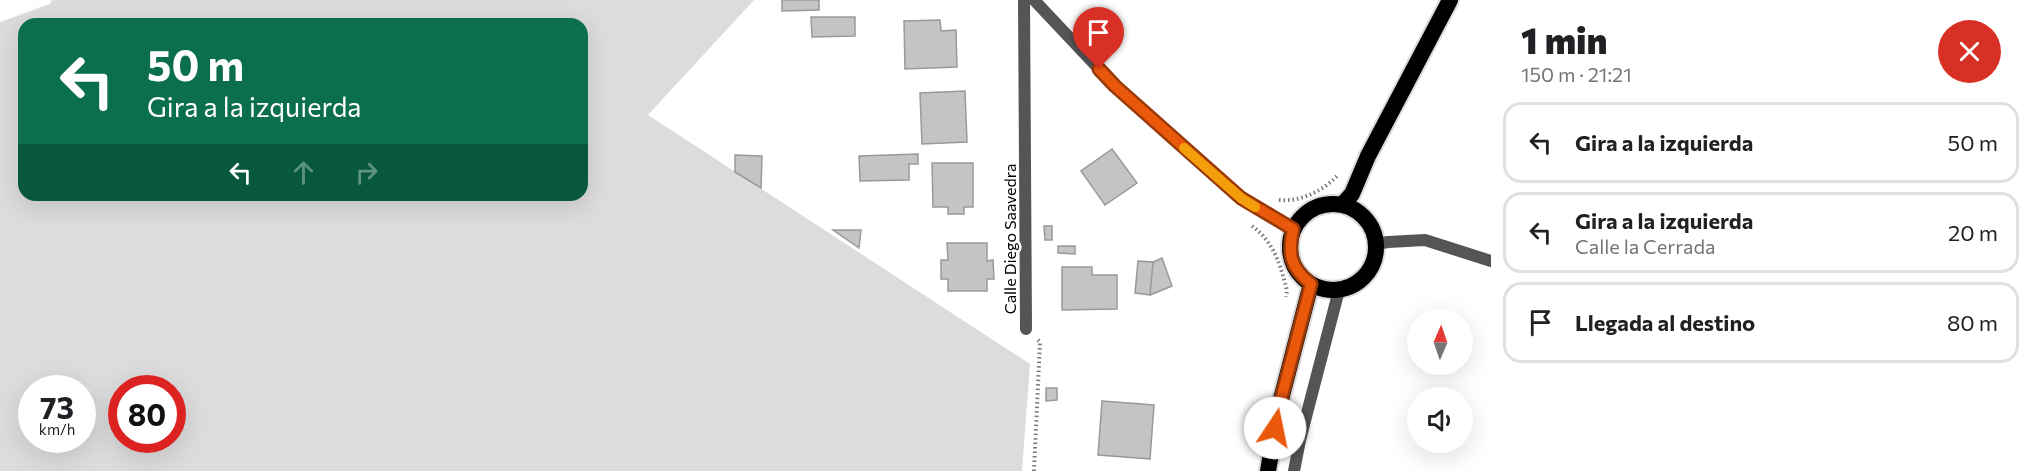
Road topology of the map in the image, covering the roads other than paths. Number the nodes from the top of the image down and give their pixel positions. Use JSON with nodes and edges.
{"nodes":[{"id":1,"x":1024,"y":0,"type":"edge"},
{"id":2,"x":1034,"y":0,"type":"edge"},
{"id":3,"x":1450,"y":0,"type":"edge"},
{"id":4,"x":1342,"y":205,"type":"junction"},
{"id":5,"x":1293,"y":229,"type":"junction"},
{"id":6,"x":1376,"y":244,"type":"junction"},
{"id":7,"x":1491,"y":261,"type":"edge"},
{"id":8,"x":1311,"y":284,"type":"junction"},
{"id":9,"x":1339,"y":290,"type":"junction"},
{"id":10,"x":1026,"y":329,"type":"road end"},
{"id":11,"x":1268,"y":471,"type":"edge"},
{"id":12,"x":1294,"y":471,"type":"edge"}],
"edges":[{"from":1,"to":10,"type":"street","name":"Calle Diego Saavedra"},
{"from":2,"to":5,"type":"street"},
{"from":3,"to":4,"type":"highway"},
{"from":4,"to":5,"type":"highway"},
{"from":4,"to":6,"type":"highway"},
{"from":5,"to":8,"type":"highway"},
{"from":6,"to":7,"type":"street"},
{"from":6,"to":9,"type":"highway"},
{"from":8,"to":9,"type":"highway"},
{"from":8,"to":11,"type":"highway"},
{"from":9,"to":12,"type":"street"}]}
